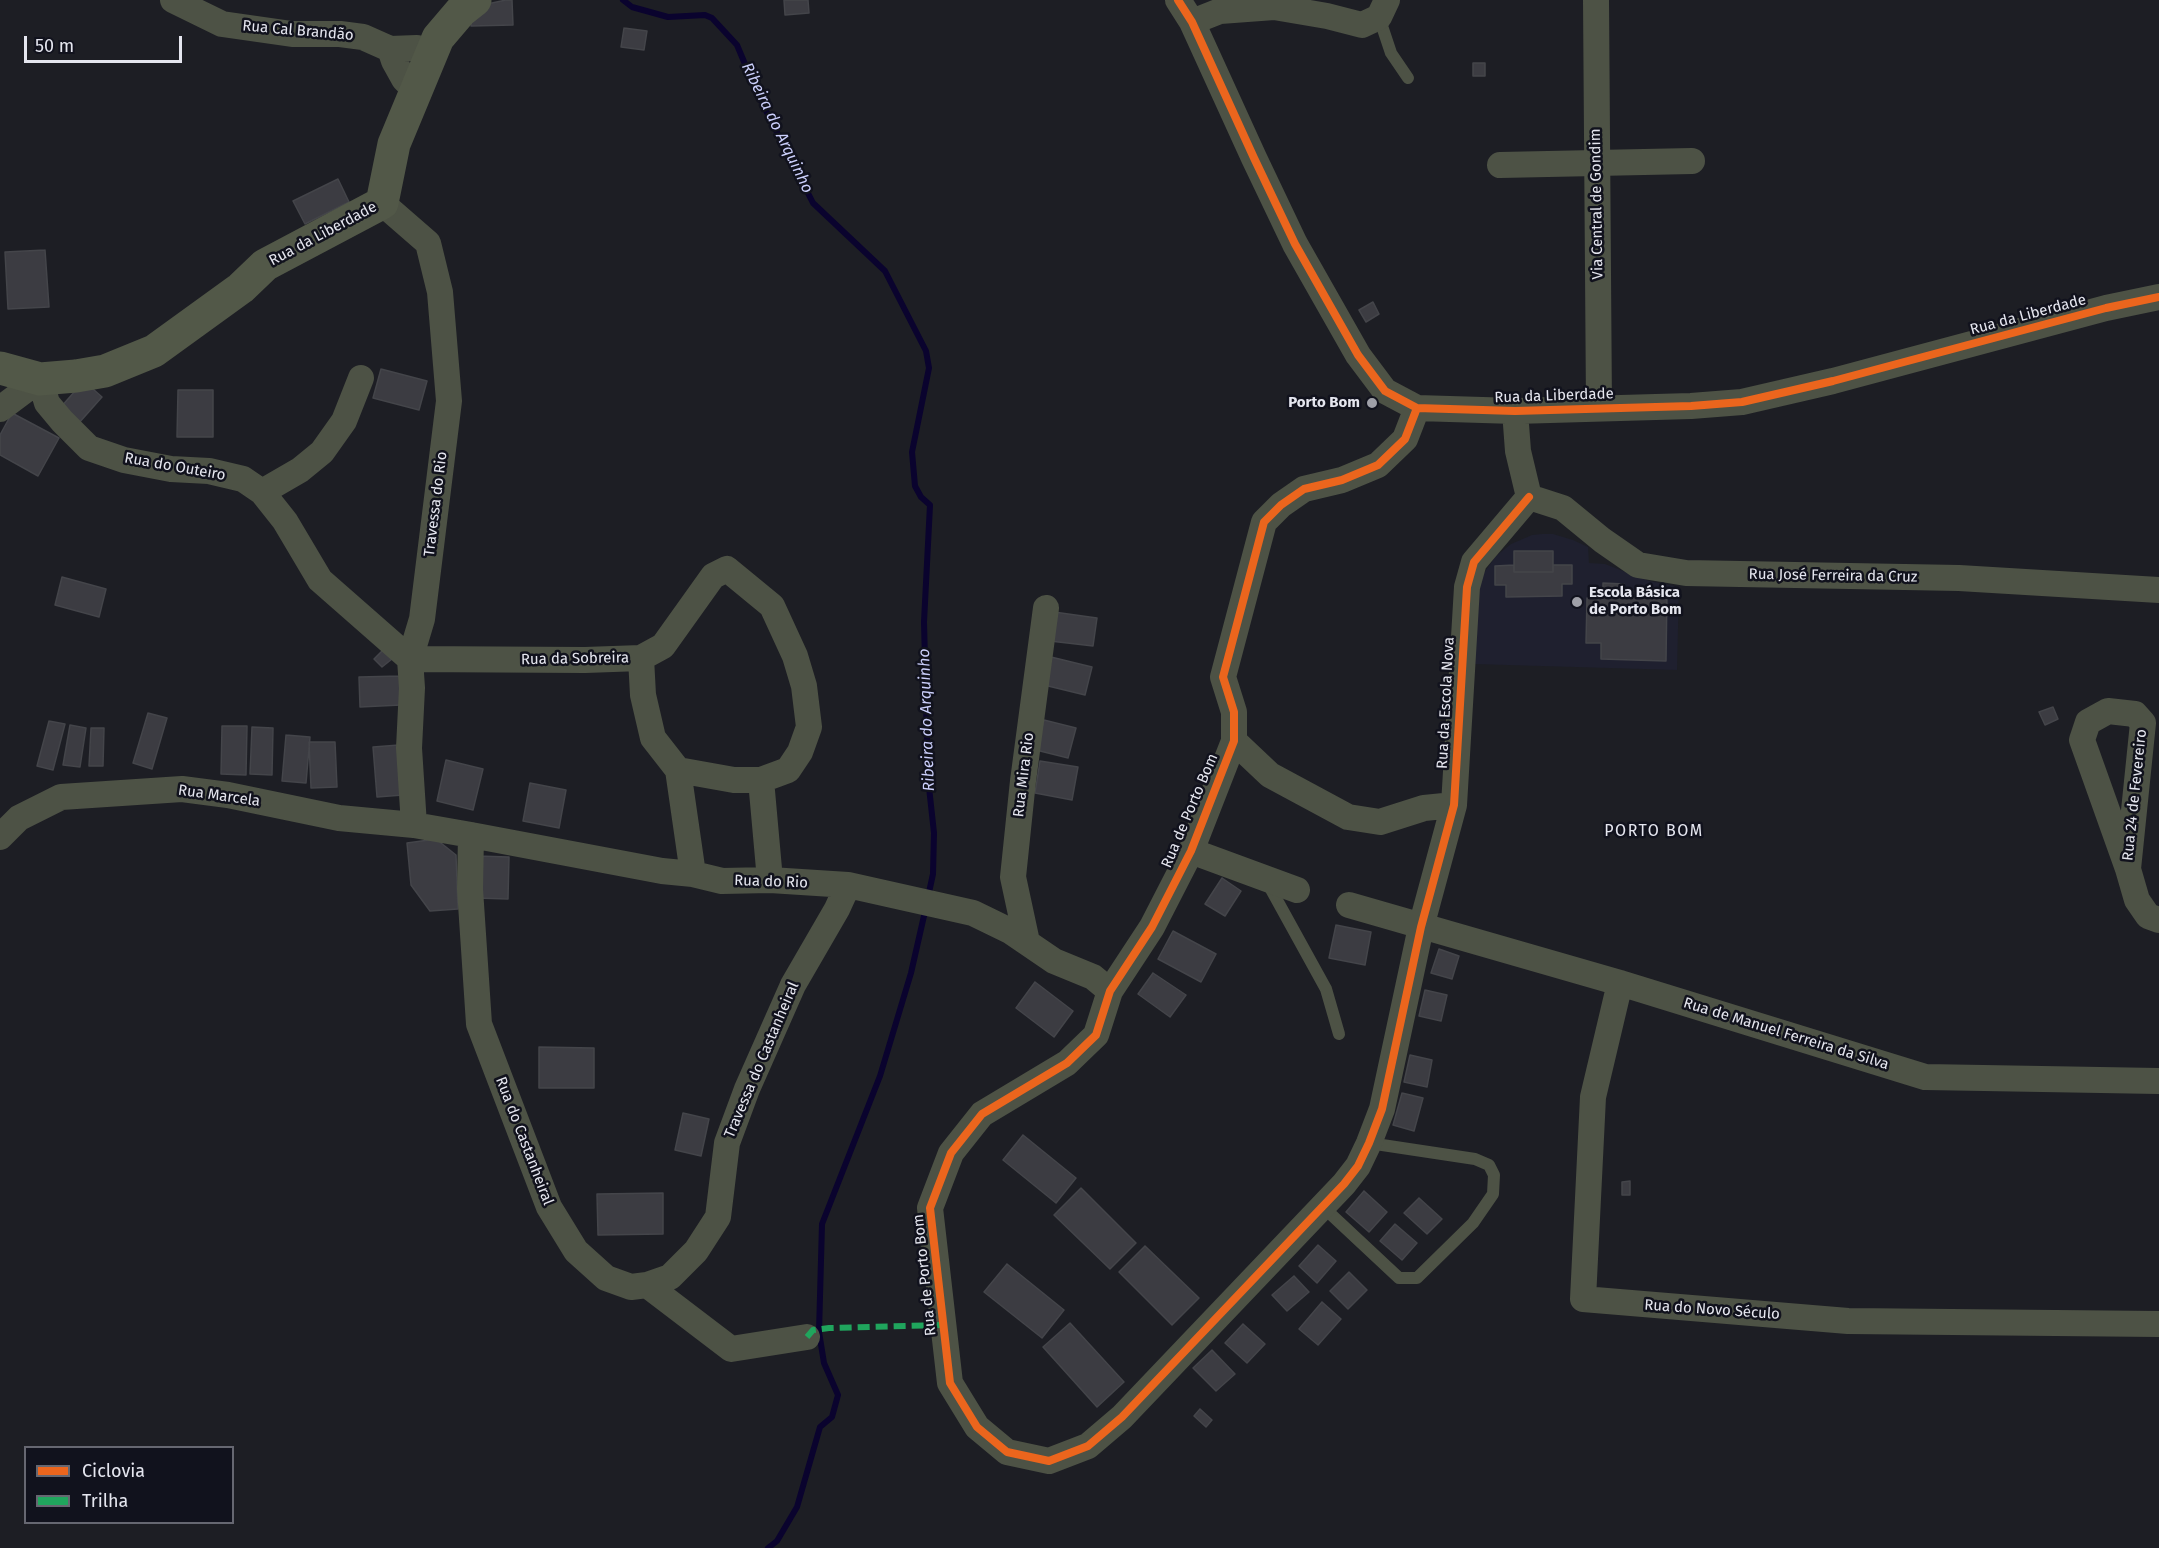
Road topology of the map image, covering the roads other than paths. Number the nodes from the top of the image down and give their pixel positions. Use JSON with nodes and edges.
{"nodes":[{"id":1,"x":173,"y":0,"type":"edge"},
{"id":2,"x":476,"y":0,"type":"edge"},
{"id":3,"x":1178,"y":0,"type":"edge"},
{"id":4,"x":1596,"y":0,"type":"edge"},
{"id":5,"x":1383,"y":8,"type":"edge"},
{"id":6,"x":1192,"y":22,"type":"junction"},
{"id":7,"x":390,"y":49,"type":"junction"},
{"id":8,"x":432,"y":51,"type":"junction"},
{"id":9,"x":1408,"y":78,"type":"dead end"},
{"id":10,"x":416,"y":91,"type":"junction"},
{"id":11,"x":1692,"y":161,"type":"dead end"},
{"id":12,"x":1596,"y":163,"type":"junction"},
{"id":13,"x":1500,"y":165,"type":"dead end"},
{"id":14,"x":382,"y":203,"type":"junction"},
{"id":15,"x":2159,"y":297,"type":"edge"},
{"id":16,"x":0,"y":368,"type":"edge"},
{"id":17,"x":361,"y":378,"type":"dead end"},
{"id":18,"x":40,"y":379,"type":"junction"},
{"id":19,"x":1599,"y":407,"type":"junction"},
{"id":20,"x":1417,"y":408,"type":"junction"},
{"id":21,"x":0,"y":409,"type":"edge"},
{"id":22,"x":1515,"y":411,"type":"junction"},
{"id":23,"x":262,"y":492,"type":"junction"},
{"id":24,"x":1529,"y":497,"type":"junction"},
{"id":25,"x":2159,"y":590,"type":"edge"},
{"id":26,"x":1046,"y":608,"type":"dead end"},
{"id":27,"x":641,"y":658,"type":"junction"},
{"id":28,"x":410,"y":659,"type":"junction"},
{"id":29,"x":1234,"y":741,"type":"junction"},
{"id":30,"x":678,"y":770,"type":"junction"},
{"id":31,"x":762,"y":780,"type":"junction"},
{"id":32,"x":1454,"y":805,"type":"junction"},
{"id":33,"x":414,"y":825,"type":"junction"},
{"id":34,"x":471,"y":835,"type":"junction"},
{"id":35,"x":0,"y":837,"type":"edge"},
{"id":36,"x":1191,"y":851,"type":"junction"},
{"id":37,"x":2128,"y":869,"type":"junction"},
{"id":38,"x":693,"y":874,"type":"junction"},
{"id":39,"x":1265,"y":878,"type":"junction"},
{"id":40,"x":770,"y":880,"type":"junction"},
{"id":41,"x":848,"y":885,"type":"junction"},
{"id":42,"x":1298,"y":890,"type":"dead end"},
{"id":43,"x":1348,"y":905,"type":"dead end"},
{"id":44,"x":2159,"y":920,"type":"edge"},
{"id":45,"x":1421,"y":927,"type":"junction"},
{"id":46,"x":1027,"y":942,"type":"junction"},
{"id":47,"x":1620,"y":983,"type":"junction"},
{"id":48,"x":1110,"y":991,"type":"junction"},
{"id":49,"x":1339,"y":1034,"type":"dead end"},
{"id":50,"x":2159,"y":1081,"type":"edge"},
{"id":51,"x":1369,"y":1143,"type":"junction"},
{"id":52,"x":1322,"y":1206,"type":"junction"},
{"id":53,"x":647,"y":1285,"type":"junction"},
{"id":54,"x":2159,"y":1324,"type":"edge"},
{"id":55,"x":807,"y":1337,"type":"dead end"}],
"edges":[{"from":1,"to":7,"type":"street","name":"Rua Cal Brandão"},
{"from":2,"to":8,"type":"street","name":"Rua da Liberdade"},
{"from":3,"to":6,"type":"street","name":"Rua da Liberdade"},
{"from":4,"to":12,"type":"street","name":"Via Central de Gondim"},
{"from":5,"to":6,"type":"street"},
{"from":5,"to":9,"type":"lane"},
{"from":6,"to":20,"type":"street","name":"Rua da Liberdade"},
{"from":7,"to":8,"type":"street","name":"Rua Cal Brandão"},
{"from":7,"to":10,"type":"street"},
{"from":8,"to":10,"type":"street","name":"Rua da Liberdade"},
{"from":10,"to":14,"type":"street","name":"Rua da Liberdade"},
{"from":11,"to":12,"type":"street"},
{"from":12,"to":13,"type":"street"},
{"from":12,"to":19,"type":"street","name":"Via Central de Gondim"},
{"from":14,"to":18,"type":"street","name":"Rua da Liberdade"},
{"from":14,"to":28,"type":"street","name":"Travessa do Rio"},
{"from":15,"to":19,"type":"street","name":"Rua da Liberdade"},
{"from":16,"to":18,"type":"street"},
{"from":17,"to":23,"type":"street"},
{"from":18,"to":21,"type":"street"},
{"from":18,"to":23,"type":"street","name":"Rua do Outeiro"},
{"from":19,"to":22,"type":"street","name":"Rua da Liberdade"},
{"from":20,"to":22,"type":"street","name":"Rua da Liberdade"},
{"from":20,"to":29,"type":"street","name":"Rua de Porto Bom"},
{"from":22,"to":24,"type":"street"},
{"from":23,"to":28,"type":"street","name":"Rua do Outeiro"},
{"from":24,"to":25,"type":"street","name":"Rua José Ferreira da Cruz"},
{"from":24,"to":32,"type":"street","name":"Rua da Escola Nova"},
{"from":26,"to":46,"type":"street","name":"Rua Mira Rio"},
{"from":27,"to":28,"type":"street","name":"Rua da Sobreira"},
{"from":27,"to":30,"type":"street","name":"Rua da Sobreira"},
{"from":27,"to":31,"type":"street"},
{"from":28,"to":33,"type":"street","name":"Travessa do Rio"},
{"from":29,"to":32,"type":"street"},
{"from":29,"to":36,"type":"street","name":"Rua de Porto Bom"},
{"from":30,"to":31,"type":"street"},
{"from":30,"to":38,"type":"street"},
{"from":31,"to":40,"type":"street"},
{"from":32,"to":45,"type":"street","name":"Rua da Escola Nova"},
{"from":33,"to":34,"type":"street","name":"Rua do Rio"},
{"from":33,"to":35,"type":"street","name":"Rua Marcela"},
{"from":34,"to":38,"type":"street","name":"Rua do Rio"},
{"from":34,"to":53,"type":"street","name":"Rua do Castanheiral"},
{"from":36,"to":39,"type":"street"},
{"from":36,"to":48,"type":"street","name":"Rua de Porto Bom"},
{"from":37,"to":37,"type":"street","name":"Rua 24 de Fevereiro"},
{"from":37,"to":44,"type":"street","name":"Rua 24 de Fevereiro"},
{"from":38,"to":40,"type":"street","name":"Rua do Rio"},
{"from":39,"to":42,"type":"street"},
{"from":39,"to":49,"type":"lane"},
{"from":40,"to":41,"type":"street","name":"Rua do Rio"},
{"from":41,"to":46,"type":"street","name":"Rua do Rio"},
{"from":41,"to":53,"type":"street","name":"Travessa do Castanheiral"},
{"from":43,"to":45,"type":"street","name":"Rua de Manuel Ferreira da Silva"},
{"from":45,"to":47,"type":"street","name":"Rua de Manuel Ferreira da Silva"},
{"from":45,"to":51,"type":"street","name":"Rua de Porto Bom"},
{"from":46,"to":48,"type":"street","name":"Rua do Rio"},
{"from":47,"to":50,"type":"street","name":"Rua de Manuel Ferreira da Silva"},
{"from":47,"to":54,"type":"street","name":"Rua do Novo Século"},
{"from":48,"to":52,"type":"street","name":"Rua de Porto Bom"},
{"from":51,"to":52,"type":"street","name":"Rua de Porto Bom"},
{"from":51,"to":52,"type":"lane"},
{"from":53,"to":55,"type":"street"}]}
